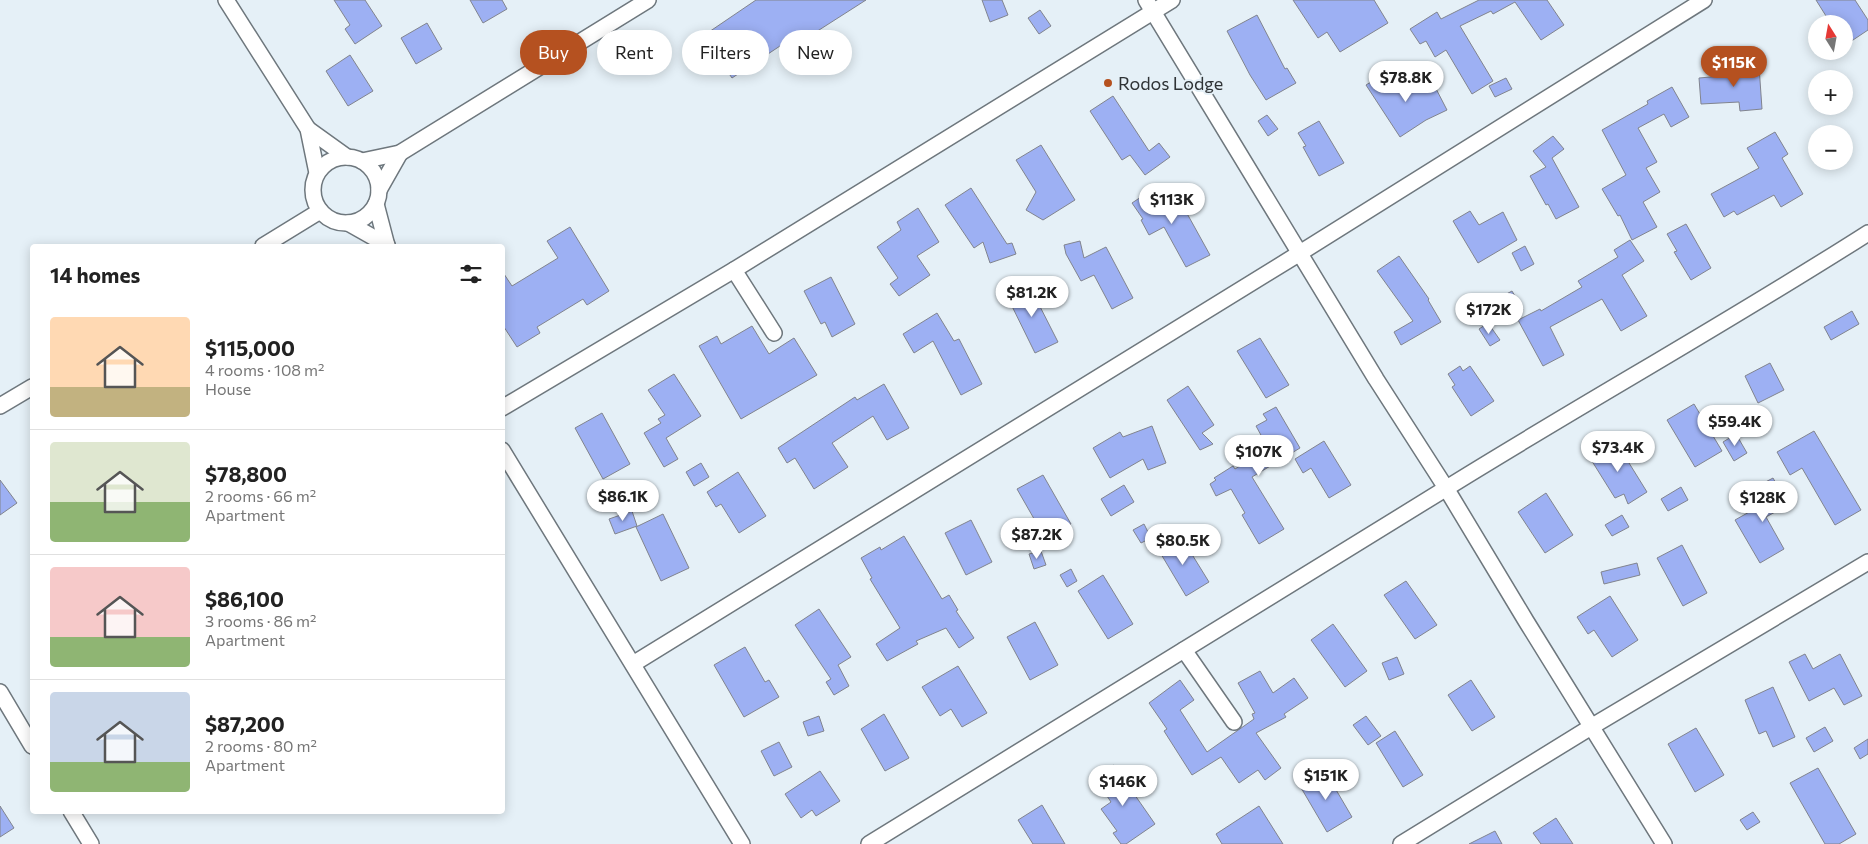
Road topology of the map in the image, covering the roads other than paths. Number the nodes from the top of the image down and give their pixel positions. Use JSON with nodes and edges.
{"nodes":[{"id":1,"x":226,"y":0,"type":"edge"},
{"id":2,"x":648,"y":0,"type":"edge"},
{"id":3,"x":1172,"y":0,"type":"edge"},
{"id":4,"x":1704,"y":0,"type":"edge"},
{"id":5,"x":1150,"y":6,"type":"edge"},
{"id":6,"x":308,"y":129,"type":"junction"},
{"id":7,"x":400,"y":153,"type":"junction"},
{"id":8,"x":347,"y":157,"type":"junction"},
{"id":9,"x":362,"y":161,"type":"junction"},
{"id":10,"x":317,"y":173,"type":"junction"},
{"id":11,"x":378,"y":197,"type":"junction"},
{"id":12,"x":320,"y":211,"type":"junction"},
{"id":13,"x":348,"y":223,"type":"junction"},
{"id":14,"x":1868,"y":233,"type":"edge"},
{"id":15,"x":267,"y":244,"type":"edge"},
{"id":16,"x":384,"y":244,"type":"edge"},
{"id":17,"x":387,"y":244,"type":"edge"},
{"id":18,"x":1300,"y":253,"type":"junction"},
{"id":19,"x":734,"y":270,"type":"junction"},
{"id":20,"x":774,"y":333,"type":"dead end"},
{"id":21,"x":30,"y":388,"type":"edge"},
{"id":22,"x":0,"y":406,"type":"edge"},
{"id":23,"x":505,"y":406,"type":"edge"},
{"id":24,"x":505,"y":455,"type":"edge"},
{"id":25,"x":1446,"y":488,"type":"junction"},
{"id":26,"x":1868,"y":562,"type":"edge"},
{"id":27,"x":1184,"y":650,"type":"junction"},
{"id":28,"x":633,"y":664,"type":"junction"},
{"id":29,"x":0,"y":692,"type":"edge"},
{"id":30,"x":6,"y":714,"type":"edge"},
{"id":31,"x":1234,"y":722,"type":"dead end"},
{"id":32,"x":1591,"y":727,"type":"junction"},
{"id":33,"x":30,"y":744,"type":"edge"},
{"id":34,"x":73,"y":814,"type":"edge"},
{"id":35,"x":91,"y":844,"type":"edge"},
{"id":36,"x":742,"y":844,"type":"edge"},
{"id":37,"x":869,"y":844,"type":"edge"},
{"id":38,"x":1401,"y":844,"type":"edge"},
{"id":39,"x":1664,"y":844,"type":"edge"}],
"edges":[{"from":1,"to":6,"type":"street"},
{"from":2,"to":7,"type":"street"},
{"from":3,"to":5,"type":"street"},
{"from":4,"to":18,"type":"street"},
{"from":5,"to":18,"type":"street"},
{"from":5,"to":19,"type":"street"},
{"from":6,"to":8,"type":"street"},
{"from":6,"to":10,"type":"street"},
{"from":7,"to":9,"type":"street"},
{"from":7,"to":11,"type":"street"},
{"from":8,"to":9,"type":"street"},
{"from":8,"to":10,"type":"street"},
{"from":9,"to":11,"type":"street"},
{"from":10,"to":12,"type":"street"},
{"from":11,"to":13,"type":"street"},
{"from":11,"to":17,"type":"street"},
{"from":12,"to":13,"type":"street"},
{"from":12,"to":15,"type":"street"},
{"from":13,"to":16,"type":"street"},
{"from":14,"to":25,"type":"street"},
{"from":18,"to":25,"type":"street"},
{"from":18,"to":28,"type":"street"},
{"from":19,"to":20,"type":"street"},
{"from":19,"to":23,"type":"street"},
{"from":21,"to":22,"type":"street"},
{"from":24,"to":28,"type":"street"},
{"from":25,"to":27,"type":"street"},
{"from":25,"to":32,"type":"street"},
{"from":26,"to":32,"type":"street"},
{"from":27,"to":31,"type":"street"},
{"from":27,"to":37,"type":"street"},
{"from":28,"to":36,"type":"street"},
{"from":29,"to":30,"type":"street"},
{"from":30,"to":33,"type":"street"},
{"from":32,"to":38,"type":"street"},
{"from":32,"to":39,"type":"street"},
{"from":34,"to":35,"type":"street"}]}
